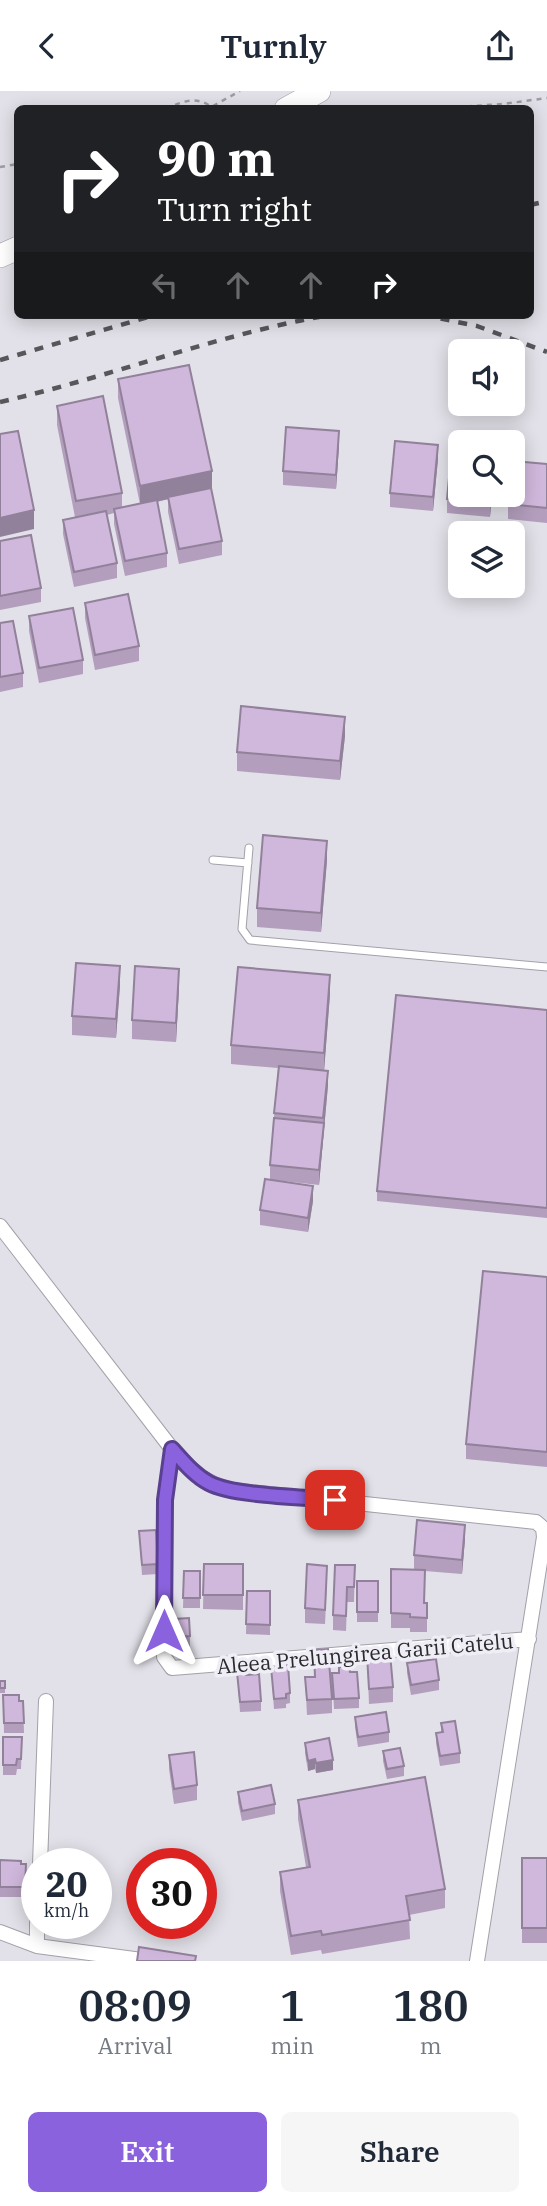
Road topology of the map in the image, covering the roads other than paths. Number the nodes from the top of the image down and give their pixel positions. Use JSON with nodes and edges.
{"nodes":[{"id":1,"x":319,"y":91,"type":"edge"},
{"id":2,"x":293,"y":105,"type":"edge"},
{"id":3,"x":249,"y":848,"type":"dead end"},
{"id":4,"x":213,"y":860,"type":"dead end"},
{"id":5,"x":248,"y":863,"type":"junction"},
{"id":6,"x":547,"y":967,"type":"edge"},
{"id":7,"x":0,"y":1226,"type":"edge"},
{"id":8,"x":172,"y":1449,"type":"junction"},
{"id":9,"x":545,"y":1528,"type":"edge"},
{"id":10,"x":529,"y":1639,"type":"junction"},
{"id":11,"x":46,"y":1701,"type":"dead end"},
{"id":12,"x":41,"y":1848,"type":"edge"},
{"id":13,"x":0,"y":1933,"type":"edge"},
{"id":14,"x":37,"y":1939,"type":"edge"},
{"id":15,"x":37,"y":1946,"type":"junction"},
{"id":16,"x":149,"y":1961,"type":"edge"},
{"id":17,"x":477,"y":1961,"type":"edge"}],
"edges":[{"from":1,"to":2,"type":"main road"},
{"from":3,"to":5,"type":"lane"},
{"from":4,"to":5,"type":"lane"},
{"from":5,"to":6,"type":"lane"},
{"from":7,"to":8,"type":"street"},
{"from":8,"to":9,"type":"street"},
{"from":8,"to":10,"type":"street","name":"Aleea Prelungirea Garii Catelu"},
{"from":9,"to":10,"type":"street"},
{"from":10,"to":17,"type":"street"},
{"from":11,"to":12,"type":"street"},
{"from":13,"to":15,"type":"street"},
{"from":14,"to":15,"type":"street"},
{"from":15,"to":16,"type":"street"}]}
